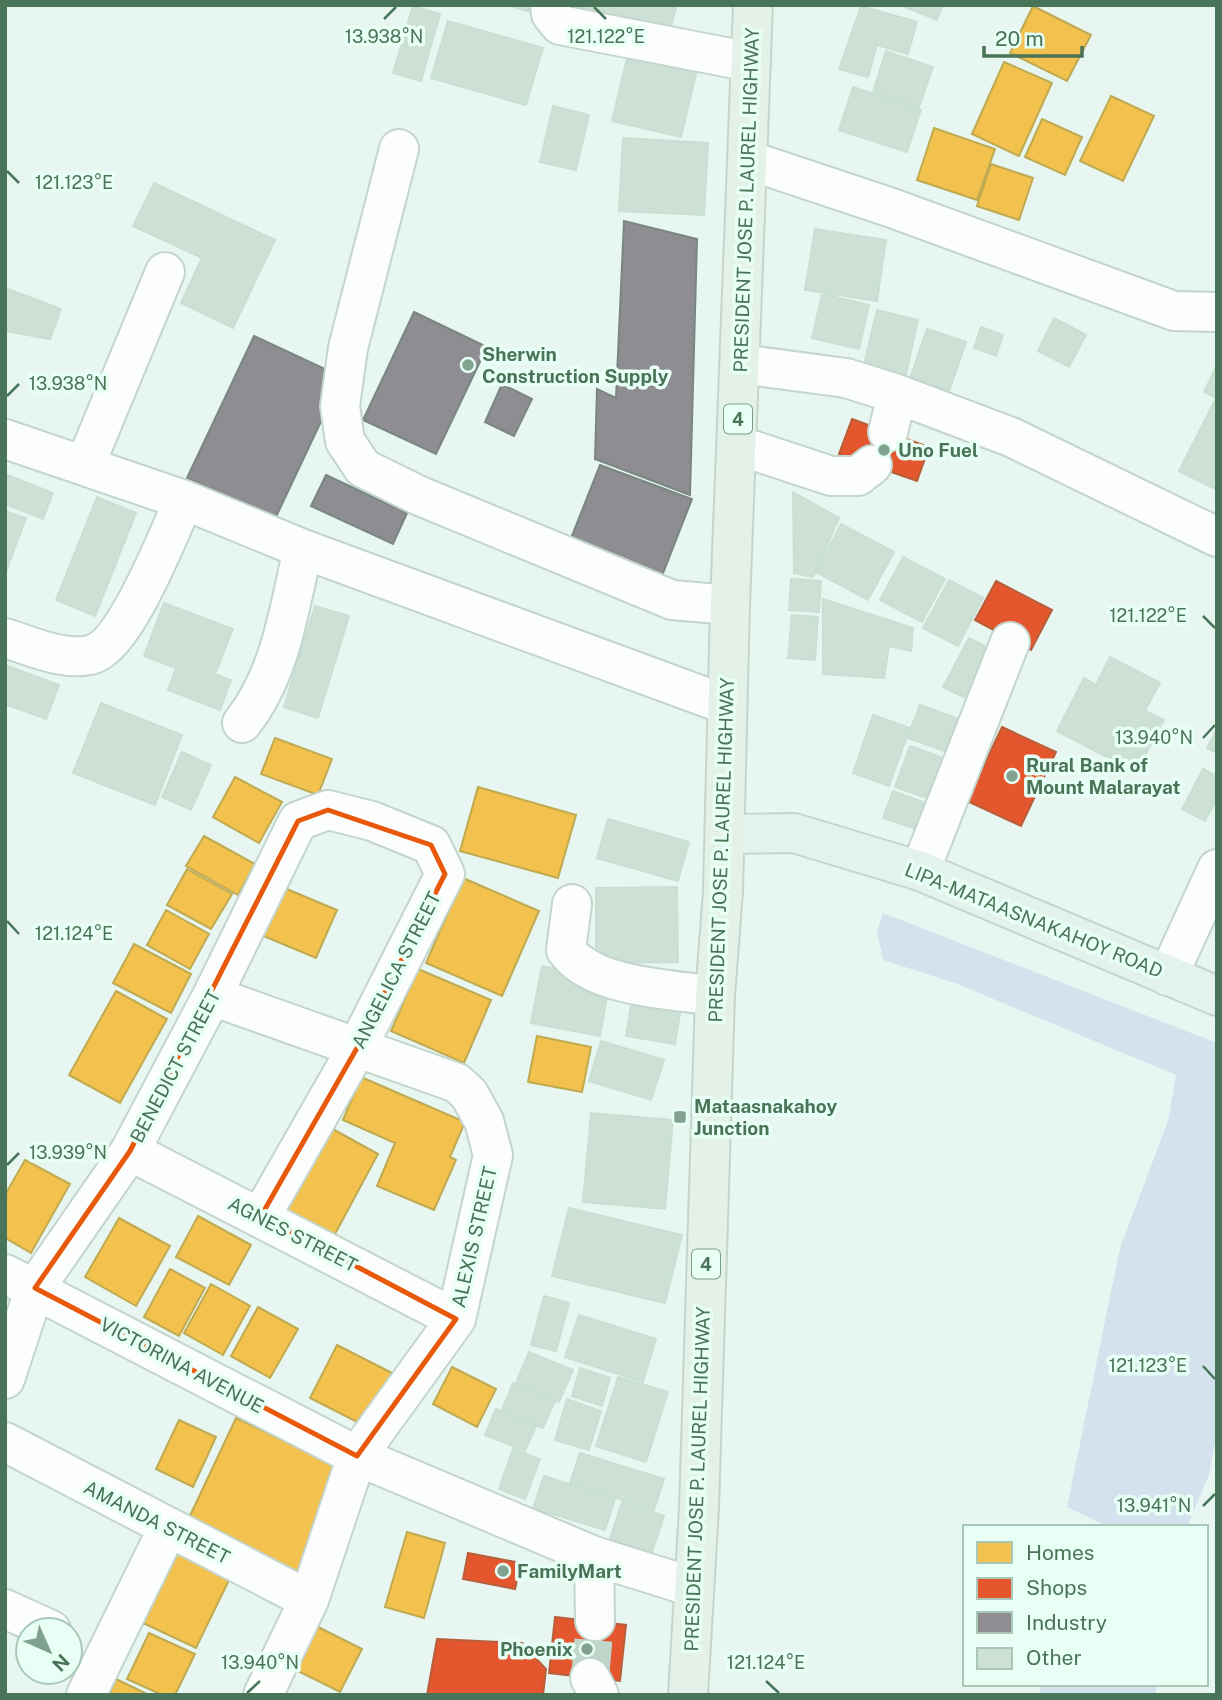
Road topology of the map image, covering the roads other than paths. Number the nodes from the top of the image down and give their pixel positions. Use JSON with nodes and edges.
{"nodes":[{"id":1,"x":550,"y":5,"type":"edge"},
{"id":2,"x":753,"y":5,"type":"edge"},
{"id":3,"x":751,"y":62,"type":"junction"},
{"id":4,"x":399,"y":149,"type":"dead end"},
{"id":5,"x":748,"y":160,"type":"junction"},
{"id":6,"x":165,"y":272,"type":"dead end"},
{"id":7,"x":1217,"y":312,"type":"edge"},
{"id":8,"x":741,"y":364,"type":"junction"},
{"id":9,"x":897,"y":394,"type":"junction"},
{"id":10,"x":5,"y":439,"type":"edge"},
{"id":11,"x":737,"y":445,"type":"junction"},
{"id":12,"x":85,"y":465,"type":"junction"},
{"id":13,"x":184,"y":500,"type":"junction"},
{"id":14,"x":1217,"y":537,"type":"edge"},
{"id":15,"x":303,"y":549,"type":"junction"},
{"id":16,"x":730,"y":605,"type":"junction"},
{"id":17,"x":5,"y":638,"type":"edge"},
{"id":18,"x":1010,"y":642,"type":"dead end"},
{"id":19,"x":727,"y":705,"type":"junction"},
{"id":20,"x":242,"y":723,"type":"dead end"},
{"id":21,"x":298,"y":821,"type":"joint"},
{"id":22,"x":725,"y":834,"type":"junction"},
{"id":23,"x":1217,"y":869,"type":"edge"},
{"id":24,"x":920,"y":870,"type":"junction"},
{"id":25,"x":572,"y":904,"type":"dead end"},
{"id":26,"x":1168,"y":976,"type":"junction"},
{"id":27,"x":212,"y":996,"type":"junction"},
{"id":28,"x":715,"y":996,"type":"junction"},
{"id":29,"x":1217,"y":996,"type":"edge"},
{"id":30,"x":357,"y":1048,"type":"junction"},
{"id":31,"x":130,"y":1151,"type":"junction"},
{"id":32,"x":261,"y":1216,"type":"junction"},
{"id":33,"x":20,"y":1281,"type":"edge"},
{"id":34,"x":456,"y":1319,"type":"junction"},
{"id":35,"x":5,"y":1379,"type":"edge"},
{"id":36,"x":5,"y":1442,"type":"edge"},
{"id":37,"x":357,"y":1456,"type":"junction"},
{"id":38,"x":168,"y":1528,"type":"junction"},
{"id":39,"x":594,"y":1556,"type":"junction"},
{"id":40,"x":693,"y":1587,"type":"junction"},
{"id":41,"x":309,"y":1600,"type":"junction"},
{"id":42,"x":595,"y":1621,"type":"tunnel mouth"},
{"id":43,"x":87,"y":1647,"type":"edge"},
{"id":44,"x":86,"y":1695,"type":"edge"},
{"id":45,"x":263,"y":1695,"type":"edge"},
{"id":46,"x":688,"y":1695,"type":"edge"}],
"edges":[{"from":1,"to":3,"type":"street"},
{"from":2,"to":3,"type":"highway","name":"PRESIDENT JOSE P. LAUREL HIGHWAY","number":"4"},
{"from":3,"to":5,"type":"highway","name":"PRESIDENT JOSE P. LAUREL HIGHWAY","number":"4"},
{"from":4,"to":16,"type":"street"},
{"from":5,"to":7,"type":"street"},
{"from":5,"to":8,"type":"highway","name":"PRESIDENT JOSE P. LAUREL HIGHWAY","number":"4"},
{"from":6,"to":12,"type":"street"},
{"from":8,"to":9,"type":"street"},
{"from":8,"to":11,"type":"highway","name":"PRESIDENT JOSE P. LAUREL HIGHWAY","number":"4"},
{"from":9,"to":11,"type":"street"},
{"from":9,"to":14,"type":"street"},
{"from":10,"to":12,"type":"street"},
{"from":11,"to":16,"type":"highway","name":"PRESIDENT JOSE P. LAUREL HIGHWAY","number":"4"},
{"from":12,"to":13,"type":"street"},
{"from":13,"to":15,"type":"street"},
{"from":13,"to":17,"type":"street"},
{"from":15,"to":19,"type":"street"},
{"from":15,"to":20,"type":"street"},
{"from":16,"to":19,"type":"highway","name":"PRESIDENT JOSE P. LAUREL HIGHWAY","number":"4"},
{"from":18,"to":24,"type":"street"},
{"from":19,"to":22,"type":"highway","name":"PRESIDENT JOSE P. LAUREL HIGHWAY","number":"4"},
{"from":21,"to":27,"type":"street","name":"BENEDICT STREET"},
{"from":21,"to":30,"type":"street","name":"ANGELICA STREET"},
{"from":22,"to":24,"type":"main road","name":"LIPA-MATAASNAKAHOY ROAD"},
{"from":22,"to":28,"type":"highway","name":"PRESIDENT JOSE P. LAUREL HIGHWAY","number":"4"},
{"from":23,"to":26,"type":"street"},
{"from":24,"to":26,"type":"main road","name":"LIPA-MATAASNAKAHOY ROAD"},
{"from":25,"to":28,"type":"street"},
{"from":26,"to":29,"type":"main road","name":"LIPA-MATAASNAKAHOY ROAD"},
{"from":27,"to":30,"type":"street","name":"ALEXIS STREET"},
{"from":27,"to":31,"type":"street","name":"BENEDICT STREET"},
{"from":28,"to":40,"type":"highway","name":"PRESIDENT JOSE P. LAUREL HIGHWAY","number":"4"},
{"from":30,"to":32,"type":"street","name":"ANGELICA STREET"},
{"from":30,"to":34,"type":"street","name":"ALEXIS STREET"},
{"from":31,"to":32,"type":"street","name":"AGNES STREET"},
{"from":31,"to":33,"type":"street","name":"BENEDICT STREET"},
{"from":32,"to":34,"type":"street","name":"AGNES STREET"},
{"from":33,"to":35,"type":"street","name":"BENEDICT STREET"},
{"from":33,"to":37,"type":"street","name":"VICTORINA AVENUE"},
{"from":34,"to":37,"type":"street","name":"ALEXIS STREET"},
{"from":36,"to":38,"type":"street","name":"AMANDA STREET"},
{"from":37,"to":39,"type":"street","name":"VICTORINA AVENUE"},
{"from":37,"to":41,"type":"street","name":"ALEXIS STREET"},
{"from":38,"to":41,"type":"street","name":"AMANDA STREET"},
{"from":38,"to":43,"type":"street"},
{"from":39,"to":40,"type":"street","name":"VICTORINA AVENUE"},
{"from":39,"to":42,"type":"street"},
{"from":40,"to":46,"type":"highway","name":"PRESIDENT JOSE P. LAUREL HIGHWAY","number":"4"},
{"from":41,"to":45,"type":"street","name":"ALEXIS STREET"},
{"from":43,"to":44,"type":"street"}]}
